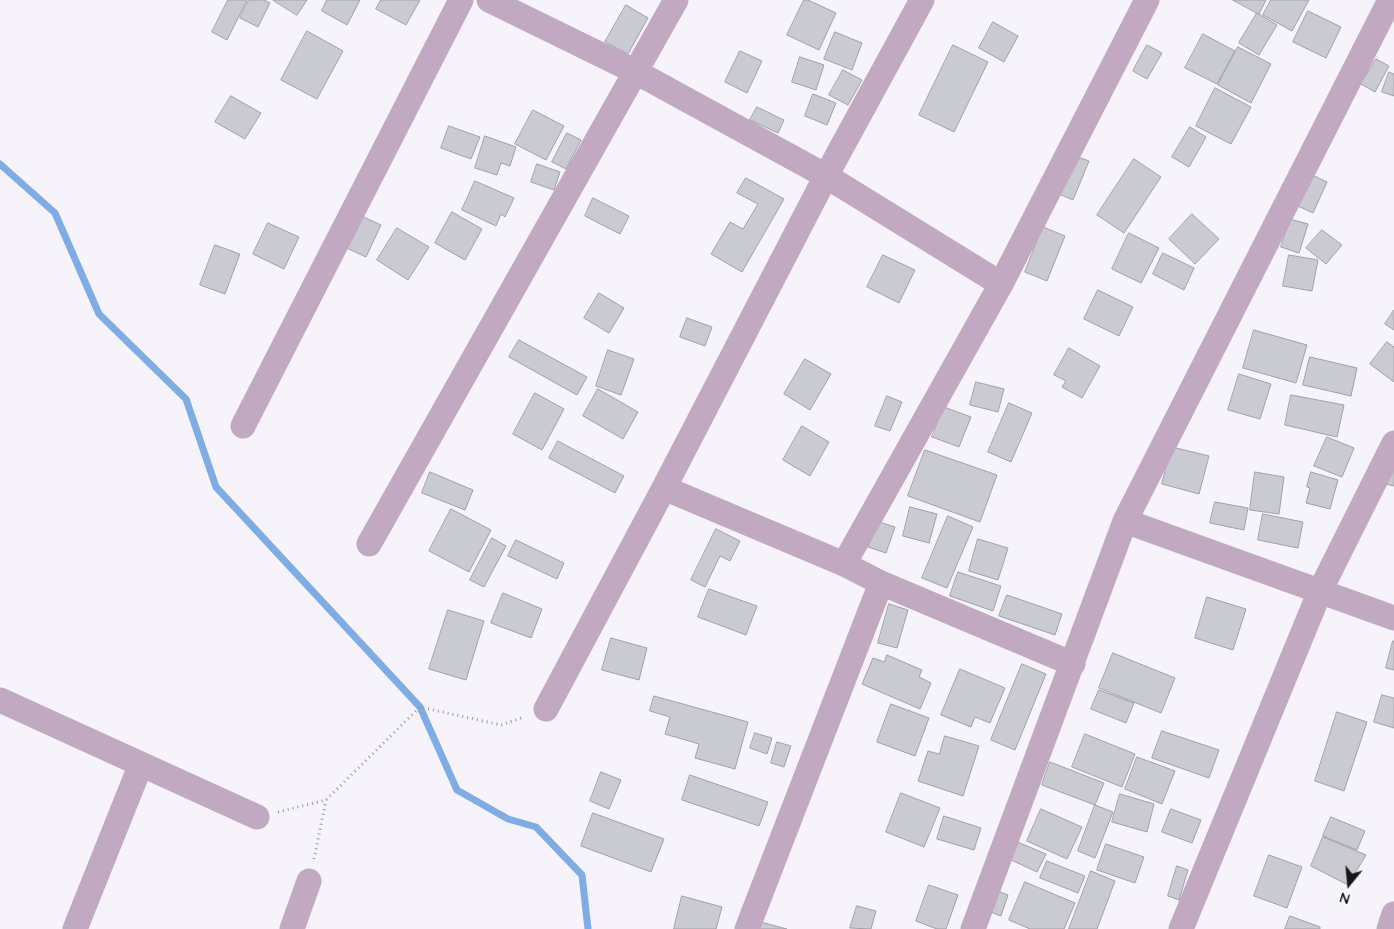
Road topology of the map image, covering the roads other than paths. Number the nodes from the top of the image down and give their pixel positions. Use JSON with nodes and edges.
{"nodes":[{"id":1,"x":461,"y":0,"type":"edge"},
{"id":2,"x":489,"y":0,"type":"edge"},
{"id":3,"x":676,"y":0,"type":"edge"},
{"id":4,"x":922,"y":0,"type":"edge"},
{"id":5,"x":1147,"y":0,"type":"edge"},
{"id":6,"x":1390,"y":0,"type":"edge"},
{"id":7,"x":636,"y":72,"type":"junction"},
{"id":8,"x":826,"y":176,"type":"junction"},
{"id":9,"x":1001,"y":284,"type":"junction"},
{"id":10,"x":242,"y":426,"type":"dead end"},
{"id":11,"x":1394,"y":443,"type":"edge"},
{"id":12,"x":664,"y":488,"type":"junction"},
{"id":13,"x":1125,"y":520,"type":"junction"},
{"id":14,"x":369,"y":544,"type":"dead end"},
{"id":15,"x":844,"y":564,"type":"junction"},
{"id":16,"x":881,"y":583,"type":"junction"},
{"id":17,"x":1320,"y":591,"type":"junction"},
{"id":18,"x":1394,"y":618,"type":"edge"},
{"id":19,"x":1073,"y":664,"type":"junction"},
{"id":20,"x":0,"y":700,"type":"edge"},
{"id":21,"x":546,"y":709,"type":"road end"},
{"id":22,"x":140,"y":764,"type":"junction"},
{"id":23,"x":257,"y":817,"type":"road end"},
{"id":24,"x":309,"y":881,"type":"road end"},
{"id":25,"x":1394,"y":914,"type":"edge"},
{"id":26,"x":75,"y":929,"type":"edge"},
{"id":27,"x":292,"y":929,"type":"edge"},
{"id":28,"x":747,"y":929,"type":"edge"},
{"id":29,"x":973,"y":929,"type":"edge"},
{"id":30,"x":1181,"y":929,"type":"edge"},
{"id":31,"x":1389,"y":929,"type":"edge"}],
"edges":[{"from":1,"to":10,"type":"street"},
{"from":2,"to":7,"type":"street"},
{"from":3,"to":7,"type":"street"},
{"from":4,"to":8,"type":"street"},
{"from":5,"to":9,"type":"street"},
{"from":6,"to":13,"type":"street"},
{"from":7,"to":8,"type":"street"},
{"from":7,"to":14,"type":"street"},
{"from":8,"to":9,"type":"street"},
{"from":8,"to":12,"type":"street"},
{"from":9,"to":15,"type":"street"},
{"from":11,"to":17,"type":"street"},
{"from":12,"to":15,"type":"street"},
{"from":12,"to":21,"type":"street"},
{"from":13,"to":17,"type":"street"},
{"from":13,"to":19,"type":"street"},
{"from":15,"to":16,"type":"street"},
{"from":16,"to":19,"type":"street"},
{"from":16,"to":28,"type":"street"},
{"from":17,"to":18,"type":"street"},
{"from":17,"to":30,"type":"street"},
{"from":19,"to":29,"type":"street"},
{"from":20,"to":22,"type":"street"},
{"from":22,"to":23,"type":"street"},
{"from":22,"to":26,"type":"street"},
{"from":24,"to":27,"type":"street"},
{"from":25,"to":31,"type":"street"}]}
